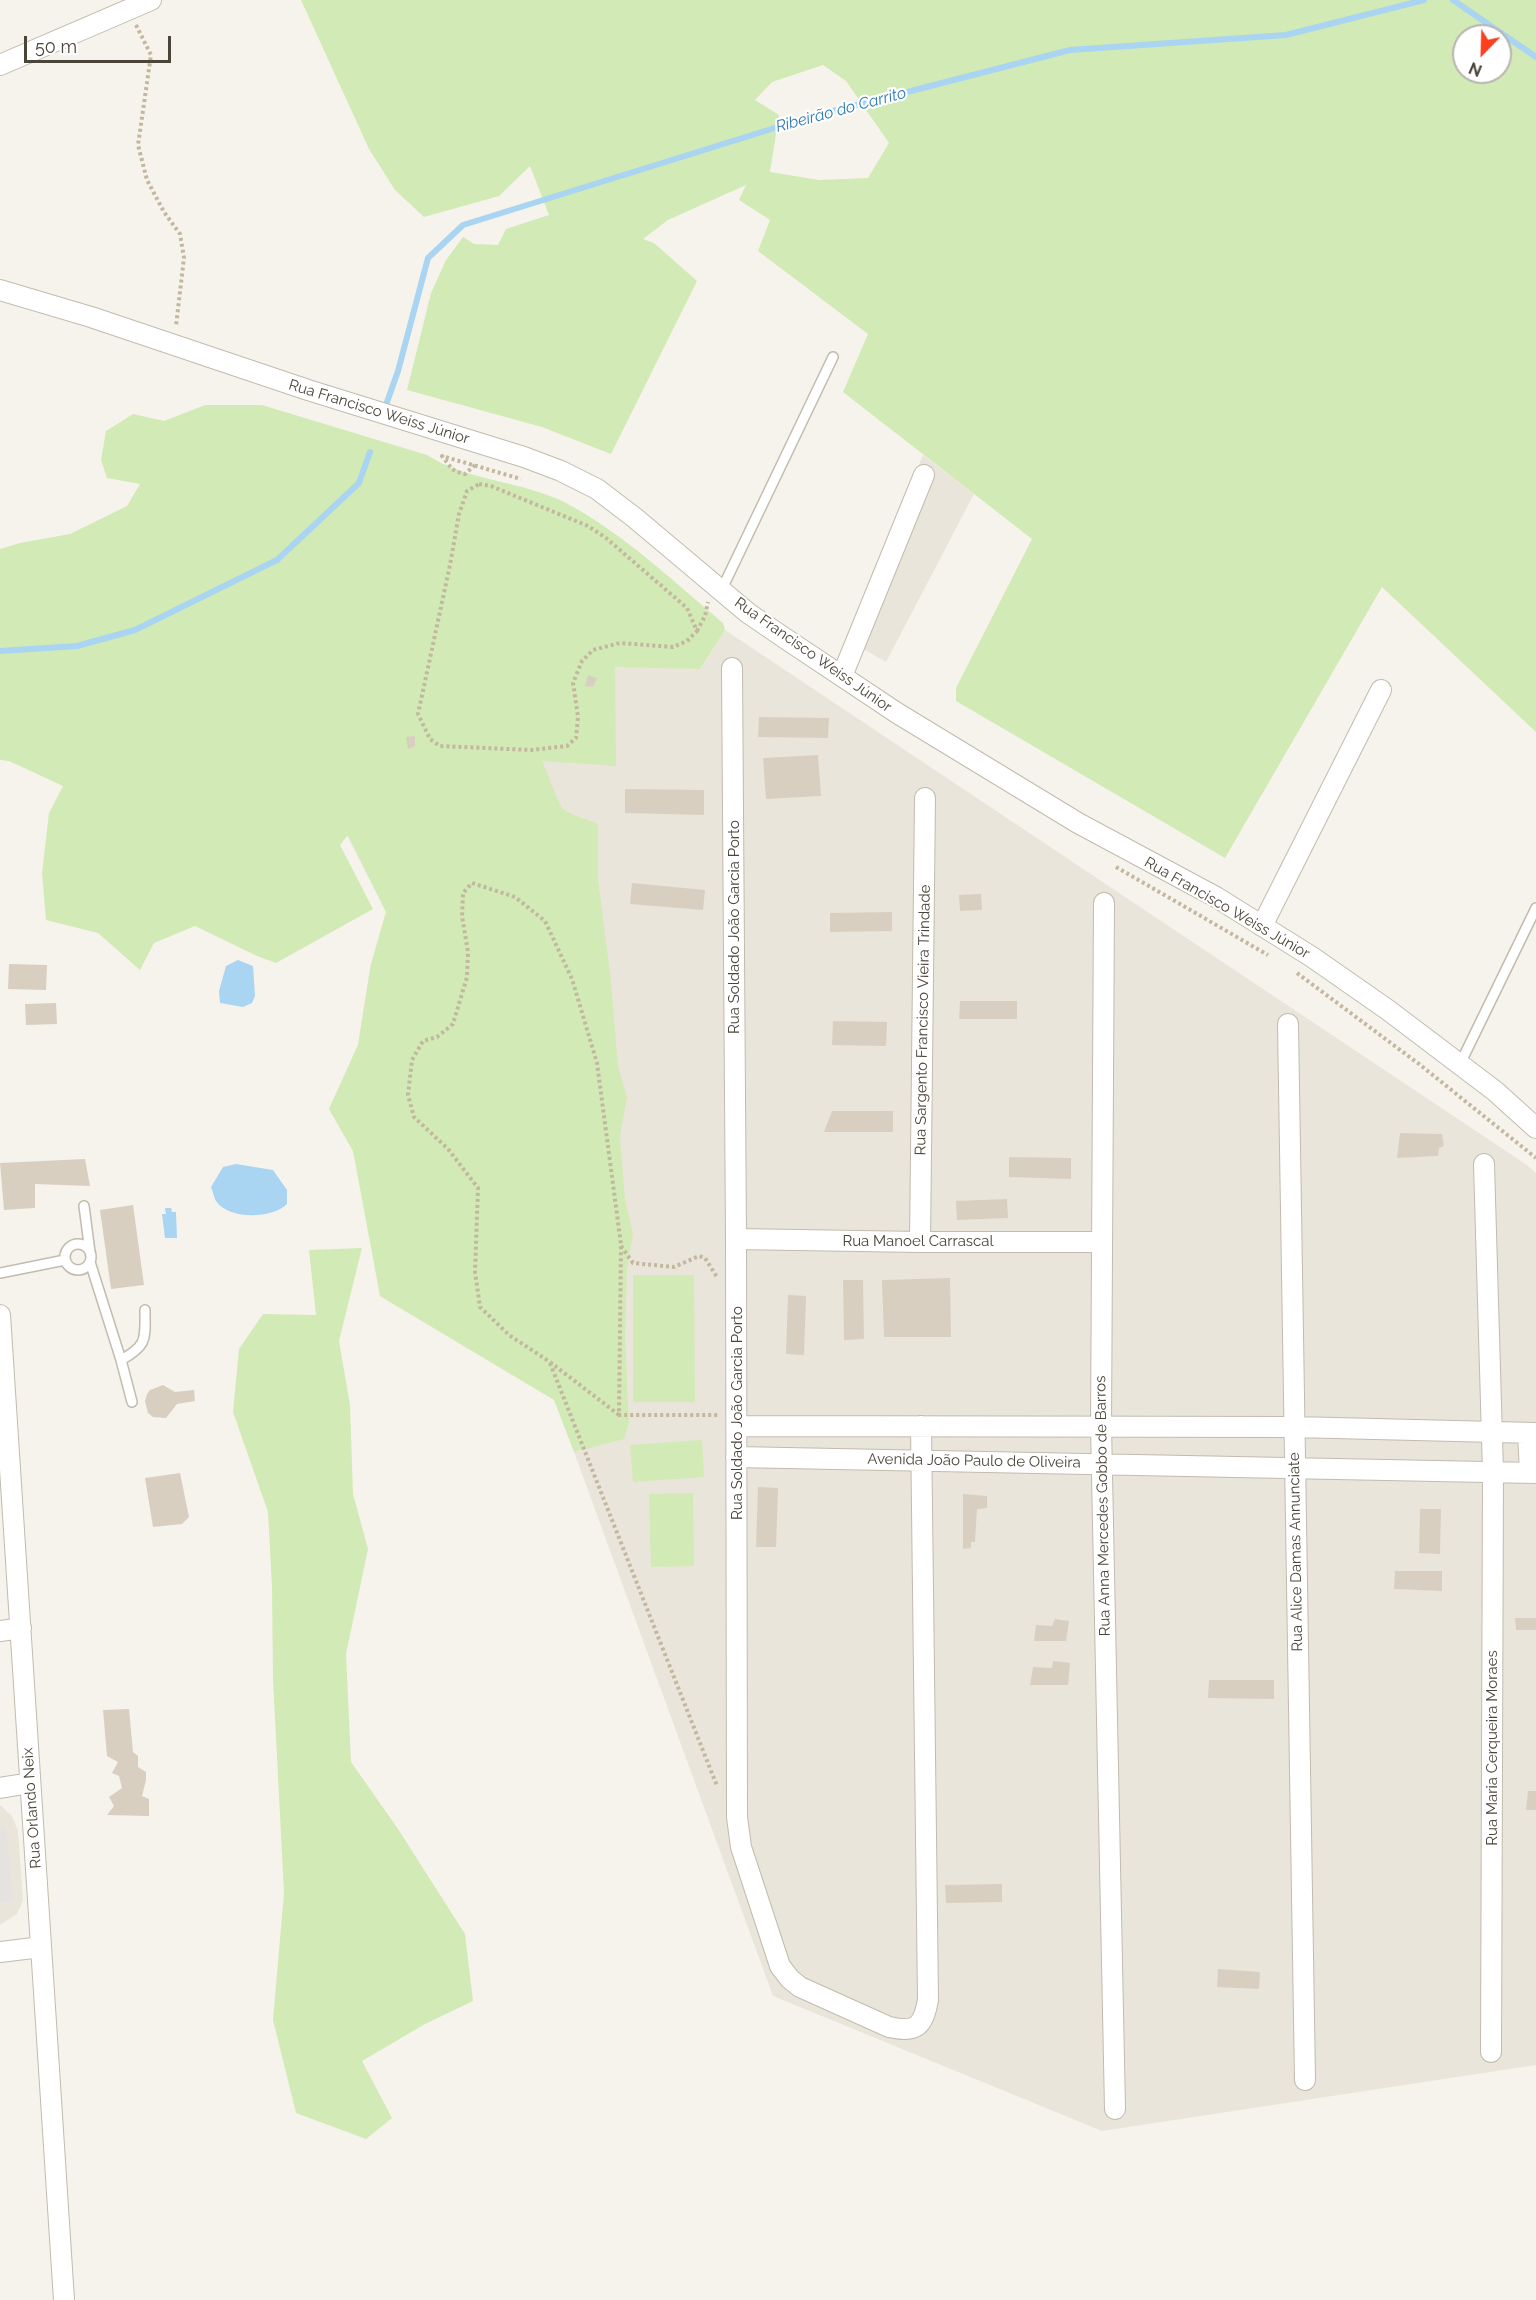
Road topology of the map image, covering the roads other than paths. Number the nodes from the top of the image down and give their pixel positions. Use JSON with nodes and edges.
{"nodes":[{"id":1,"x":152,"y":0,"type":"edge"},
{"id":2,"x":0,"y":65,"type":"edge"},
{"id":3,"x":0,"y":290,"type":"edge"},
{"id":4,"x":833,"y":357,"type":"dead end"},
{"id":5,"x":924,"y":475,"type":"dead end"},
{"id":6,"x":717,"y":587,"type":"junction"},
{"id":7,"x":732,"y":668,"type":"dead end"},
{"id":8,"x":842,"y":676,"type":"junction"},
{"id":9,"x":1381,"y":690,"type":"dead end"},
{"id":10,"x":925,"y":798,"type":"dead end"},
{"id":11,"x":1104,"y":903,"type":"dead end"},
{"id":12,"x":1536,"y":908,"type":"edge"},
{"id":13,"x":1262,"y":926,"type":"junction"},
{"id":14,"x":1288,"y":1024,"type":"dead end"},
{"id":15,"x":1460,"y":1064,"type":"junction"},
{"id":16,"x":1536,"y":1128,"type":"edge"},
{"id":17,"x":1484,"y":1164,"type":"dead end"},
{"id":18,"x":84,"y":1206,"type":"dead end"},
{"id":19,"x":736,"y":1239,"type":"junction"},
{"id":20,"x":920,"y":1242,"type":"junction"},
{"id":21,"x":1101,"y":1242,"type":"junction"},
{"id":22,"x":90,"y":1252,"type":"junction"},
{"id":23,"x":65,"y":1260,"type":"junction"},
{"id":24,"x":90,"y":1263,"type":"junction"},
{"id":25,"x":0,"y":1273,"type":"edge"},
{"id":26,"x":145,"y":1310,"type":"dead end"},
{"id":27,"x":0,"y":1315,"type":"edge"},
{"id":28,"x":121,"y":1360,"type":"junction"},
{"id":29,"x":132,"y":1402,"type":"dead end"},
{"id":30,"x":737,"y":1420,"type":"junction"},
{"id":31,"x":921,"y":1426,"type":"junction"},
{"id":32,"x":1101,"y":1426,"type":"junction"},
{"id":33,"x":1294,"y":1427,"type":"junction"},
{"id":34,"x":1532,"y":1433,"type":"edge"},
{"id":35,"x":1492,"y":1439,"type":"junction"},
{"id":36,"x":736,"y":1457,"type":"junction"},
{"id":37,"x":921,"y":1460,"type":"junction"},
{"id":38,"x":1102,"y":1463,"type":"junction"},
{"id":39,"x":1295,"y":1467,"type":"junction"},
{"id":40,"x":1492,"y":1472,"type":"junction"},
{"id":41,"x":1533,"y":1473,"type":"edge"},
{"id":42,"x":21,"y":1628,"type":"junction"},
{"id":43,"x":0,"y":1631,"type":"edge"},
{"id":44,"x":30,"y":1783,"type":"junction"},
{"id":45,"x":0,"y":1788,"type":"edge"},
{"id":46,"x":41,"y":1947,"type":"junction"},
{"id":47,"x":0,"y":1952,"type":"edge"},
{"id":48,"x":1491,"y":2052,"type":"dead end"},
{"id":49,"x":1305,"y":2080,"type":"dead end"},
{"id":50,"x":1114,"y":2109,"type":"dead end"},
{"id":51,"x":64,"y":2300,"type":"edge"}],
"edges":[{"from":1,"to":2,"type":"street"},
{"from":3,"to":6,"type":"street","name":"Rua Francisco Weiss Júnior"},
{"from":4,"to":6,"type":"lane"},
{"from":5,"to":8,"type":"street"},
{"from":6,"to":8,"type":"street","name":"Rua Francisco Weiss Júnior"},
{"from":7,"to":19,"type":"street","name":"Rua Soldado João Garcia Porto"},
{"from":8,"to":13,"type":"street","name":"Rua Francisco Weiss Júnior"},
{"from":9,"to":13,"type":"street"},
{"from":10,"to":20,"type":"street","name":"Rua Sargento Francisco Vieira Trindade"},
{"from":11,"to":21,"type":"street","name":"Rua Anna Mercedes Gobbo de Barros"},
{"from":12,"to":15,"type":"lane"},
{"from":13,"to":15,"type":"street","name":"Rua Francisco Weiss Júnior"},
{"from":14,"to":33,"type":"street","name":"Rua Alice Damas Annunciate"},
{"from":15,"to":16,"type":"street","name":"Rua Francisco Weiss Júnior"},
{"from":17,"to":35,"type":"street"},
{"from":18,"to":22,"type":"lane"},
{"from":19,"to":20,"type":"street","name":"Rua Manoel Carrascal"},
{"from":19,"to":30,"type":"street","name":"Rua Soldado João Garcia Porto"},
{"from":20,"to":21,"type":"street","name":"Rua Manoel Carrascal"},
{"from":21,"to":32,"type":"street","name":"Rua Anna Mercedes Gobbo de Barros"},
{"from":22,"to":23,"type":"lane"},
{"from":22,"to":24,"type":"lane"},
{"from":23,"to":24,"type":"lane"},
{"from":23,"to":25,"type":"lane"},
{"from":24,"to":28,"type":"lane"},
{"from":26,"to":28,"type":"lane"},
{"from":27,"to":42,"type":"street","name":"Rua Orlando Neix"},
{"from":28,"to":29,"type":"lane"},
{"from":30,"to":31,"type":"street"},
{"from":30,"to":36,"type":"street","name":"Rua Soldado João Garcia Porto"},
{"from":31,"to":32,"type":"street"},
{"from":31,"to":37,"type":"street"},
{"from":32,"to":33,"type":"street"},
{"from":32,"to":38,"type":"street","name":"Rua Anna Mercedes Gobbo de Barros"},
{"from":33,"to":35,"type":"street"},
{"from":33,"to":39,"type":"street","name":"Rua Alice Damas Annunciate"},
{"from":34,"to":35,"type":"street"},
{"from":34,"to":41,"type":"street"},
{"from":35,"to":40,"type":"street","name":"Rua Maria Cerqueira Moraes"},
{"from":36,"to":37,"type":"street","name":"Avenida João Paulo de Oliveira"},
{"from":36,"to":37,"type":"street","name":"Rua Soldado João Garcia Porto"},
{"from":37,"to":38,"type":"street","name":"Avenida João Paulo de Oliveira"},
{"from":38,"to":39,"type":"street","name":"Avenida João Paulo de Oliveira"},
{"from":38,"to":50,"type":"street","name":"Rua Anna Mercedes Gobbo de Barros"},
{"from":39,"to":40,"type":"street","name":"Avenida João Paulo de Oliveira"},
{"from":39,"to":49,"type":"street","name":"Rua Alice Damas Annunciate"},
{"from":40,"to":41,"type":"street","name":"Avenida João Paulo de Oliveira"},
{"from":40,"to":48,"type":"street","name":"Rua Maria Cerqueira Moraes"},
{"from":42,"to":43,"type":"street"},
{"from":42,"to":44,"type":"street","name":"Rua Orlando Neix"},
{"from":44,"to":45,"type":"street"},
{"from":44,"to":46,"type":"street","name":"Rua Orlando Neix"},
{"from":46,"to":47,"type":"street"},
{"from":46,"to":51,"type":"street","name":"Rua Orlando Neix"}]}
